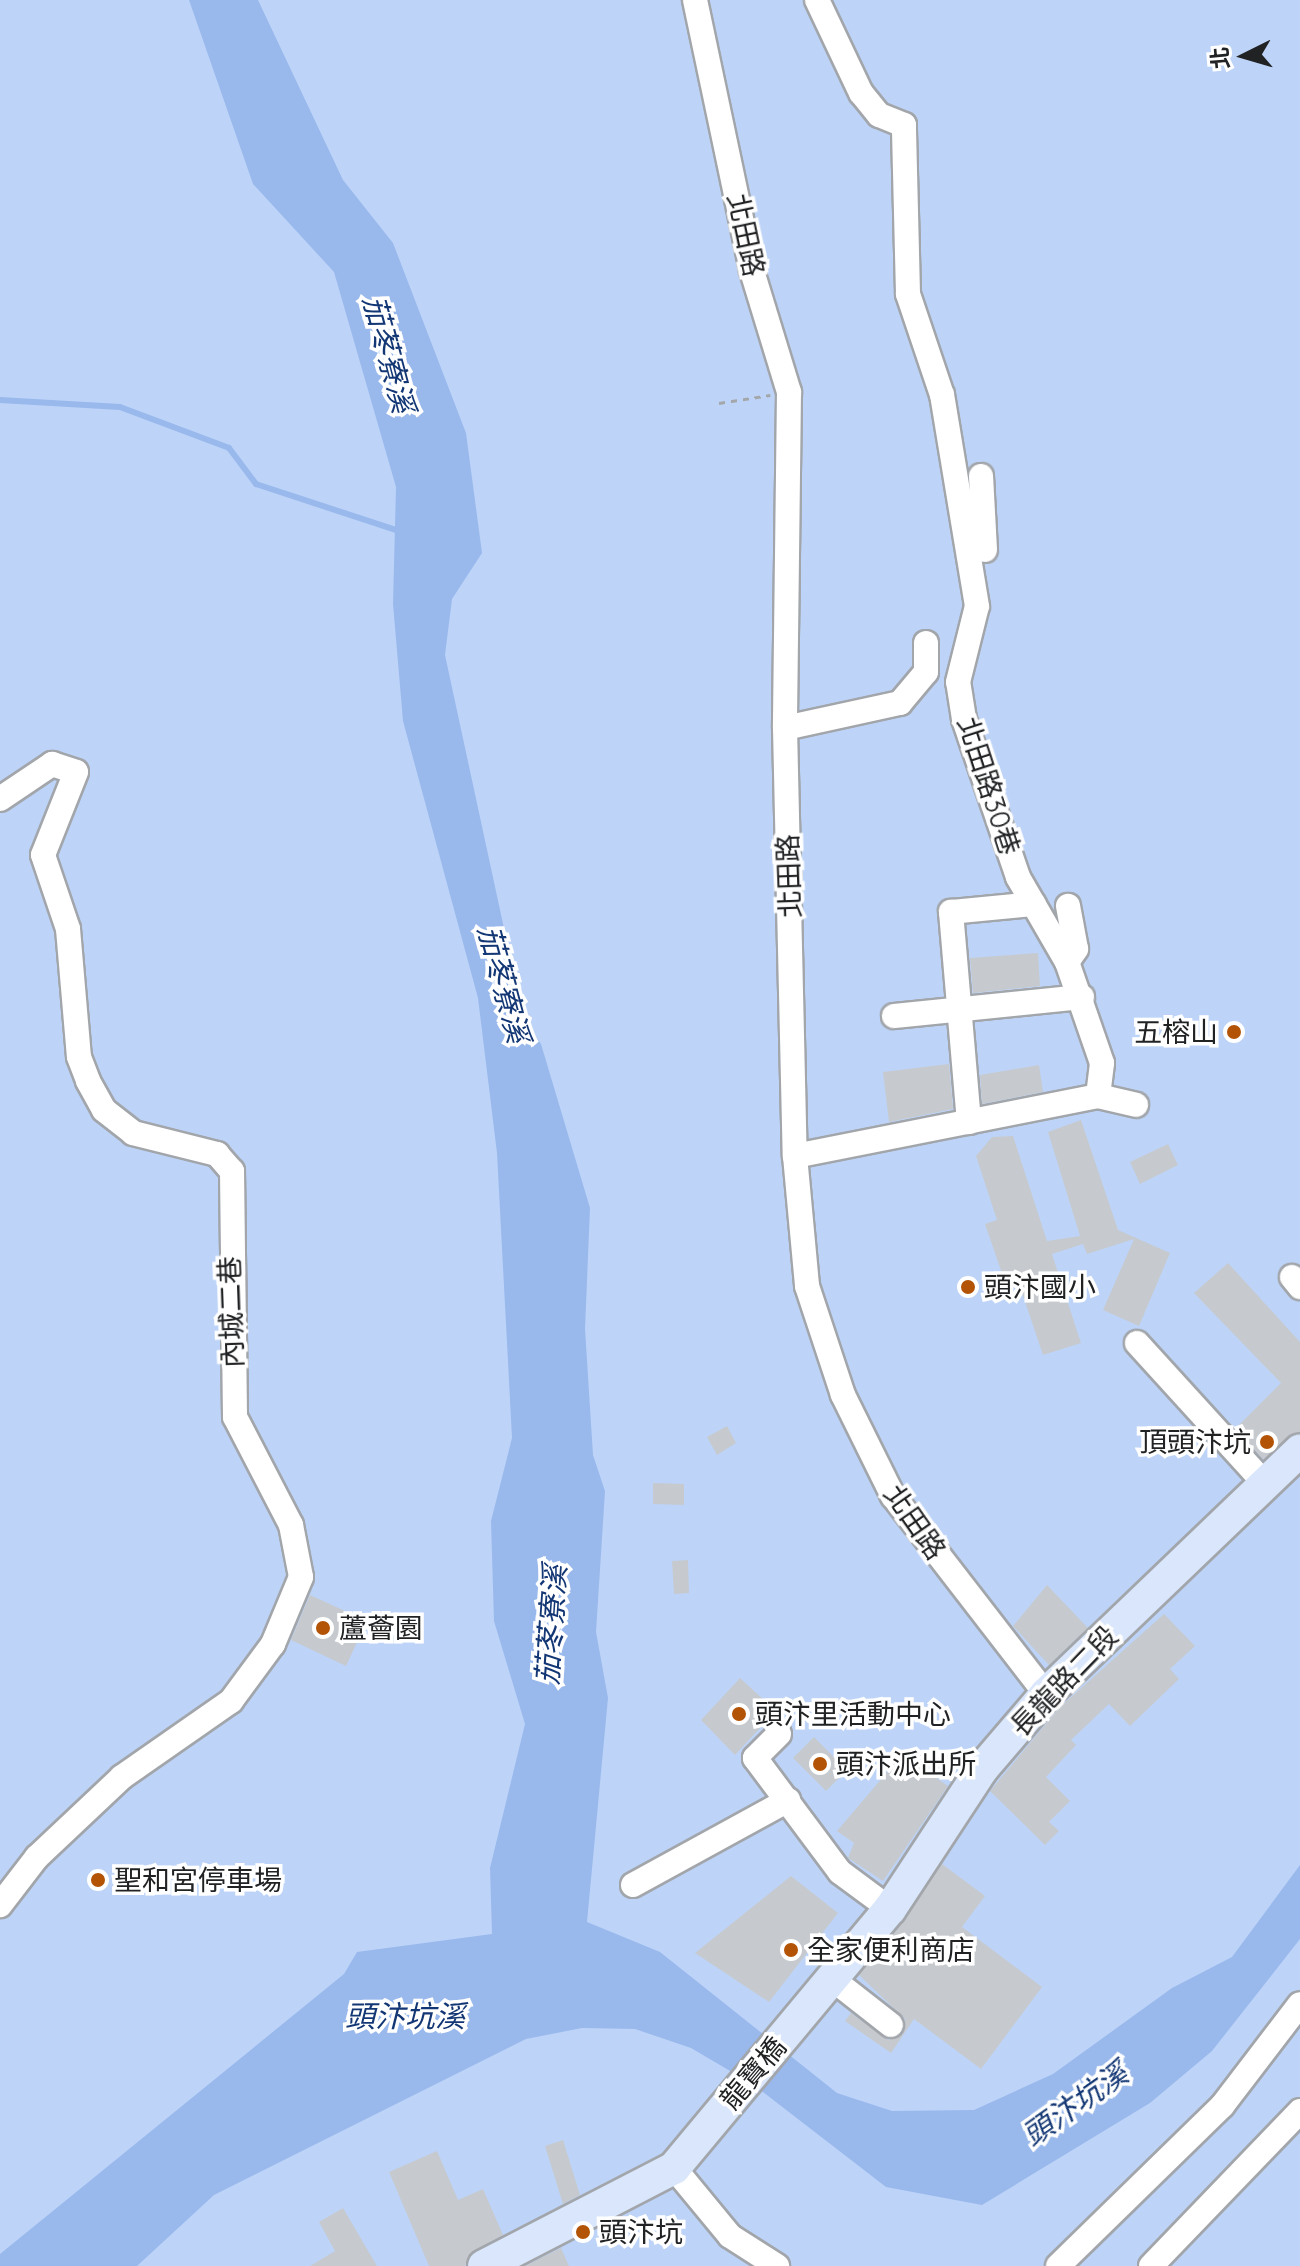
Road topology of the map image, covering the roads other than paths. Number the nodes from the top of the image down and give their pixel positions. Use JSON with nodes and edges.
{"nodes":[{"id":1,"x":695,"y":0,"type":"edge"},
{"id":2,"x":817,"y":0,"type":"edge"},
{"id":3,"x":981,"y":476,"type":"dead end"},
{"id":4,"x":977,"y":606,"type":"junction"},
{"id":5,"x":926,"y":643,"type":"dead end"},
{"id":6,"x":785,"y":728,"type":"junction"},
{"id":7,"x":0,"y":799,"type":"edge"},
{"id":8,"x":1034,"y":904,"type":"junction"},
{"id":9,"x":1068,"y":906,"type":"dead end"},
{"id":10,"x":1067,"y":962,"type":"junction"},
{"id":11,"x":1082,"y":997,"type":"junction"},
{"id":12,"x":959,"y":1013,"type":"junction"},
{"id":13,"x":894,"y":1016,"type":"dead end"},
{"id":14,"x":1098,"y":1096,"type":"junction"},
{"id":15,"x":1136,"y":1105,"type":"dead end"},
{"id":16,"x":969,"y":1122,"type":"junction"},
{"id":17,"x":795,"y":1156,"type":"junction"},
{"id":18,"x":1137,"y":1343,"type":"dead end"},
{"id":19,"x":1300,"y":1450,"type":"edge"},
{"id":20,"x":1266,"y":1485,"type":"junction"},
{"id":21,"x":1046,"y":1694,"type":"junction"},
{"id":22,"x":779,"y":1734,"type":"dead end"},
{"id":23,"x":788,"y":1800,"type":"junction"},
{"id":24,"x":633,"y":1885,"type":"dead end"},
{"id":25,"x":0,"y":1905,"type":"edge"},
{"id":26,"x":890,"y":1909,"type":"junction"},
{"id":27,"x":831,"y":1978,"type":"junction"},
{"id":28,"x":1300,"y":2004,"type":"edge"},
{"id":29,"x":891,"y":2025,"type":"dead end"},
{"id":30,"x":1300,"y":2111,"type":"edge"},
{"id":31,"x":674,"y":2168,"type":"junction"},
{"id":32,"x":484,"y":2266,"type":"edge"},
{"id":33,"x":777,"y":2266,"type":"edge"},
{"id":34,"x":1058,"y":2266,"type":"edge"},
{"id":35,"x":1151,"y":2266,"type":"edge"}],
"edges":[{"from":1,"to":6,"type":"street","name":"北田路"},
{"from":2,"to":4,"type":"street","name":"北田路30巷"},
{"from":3,"to":4,"type":"street"},
{"from":4,"to":8,"type":"street","name":"北田路30巷"},
{"from":5,"to":6,"type":"street"},
{"from":6,"to":17,"type":"street","name":"北田路"},
{"from":7,"to":25,"type":"street","name":"內城二巷"},
{"from":8,"to":10,"type":"street","name":"北田路30巷"},
{"from":8,"to":12,"type":"street"},
{"from":9,"to":10,"type":"street"},
{"from":10,"to":11,"type":"street","name":"北田路30巷"},
{"from":11,"to":12,"type":"street"},
{"from":11,"to":14,"type":"street","name":"北田路30巷"},
{"from":12,"to":13,"type":"street"},
{"from":12,"to":16,"type":"street"},
{"from":14,"to":15,"type":"street"},
{"from":14,"to":16,"type":"street"},
{"from":16,"to":17,"type":"street"},
{"from":17,"to":21,"type":"street","name":"北田路"},
{"from":18,"to":20,"type":"street"},
{"from":19,"to":20,"type":"main road","name":"長龍路二段"},
{"from":20,"to":21,"type":"main road","name":"長龍路二段"},
{"from":21,"to":26,"type":"main road","name":"長龍路二段"},
{"from":22,"to":23,"type":"street"},
{"from":23,"to":24,"type":"street"},
{"from":23,"to":26,"type":"street"},
{"from":26,"to":27,"type":"main road","name":"長龍路二段"},
{"from":27,"to":29,"type":"street"},
{"from":27,"to":31,"type":"main road","name":"龍寶橋"},
{"from":28,"to":34,"type":"street"},
{"from":30,"to":35,"type":"street"},
{"from":31,"to":32,"type":"main road"},
{"from":31,"to":33,"type":"street"}]}
